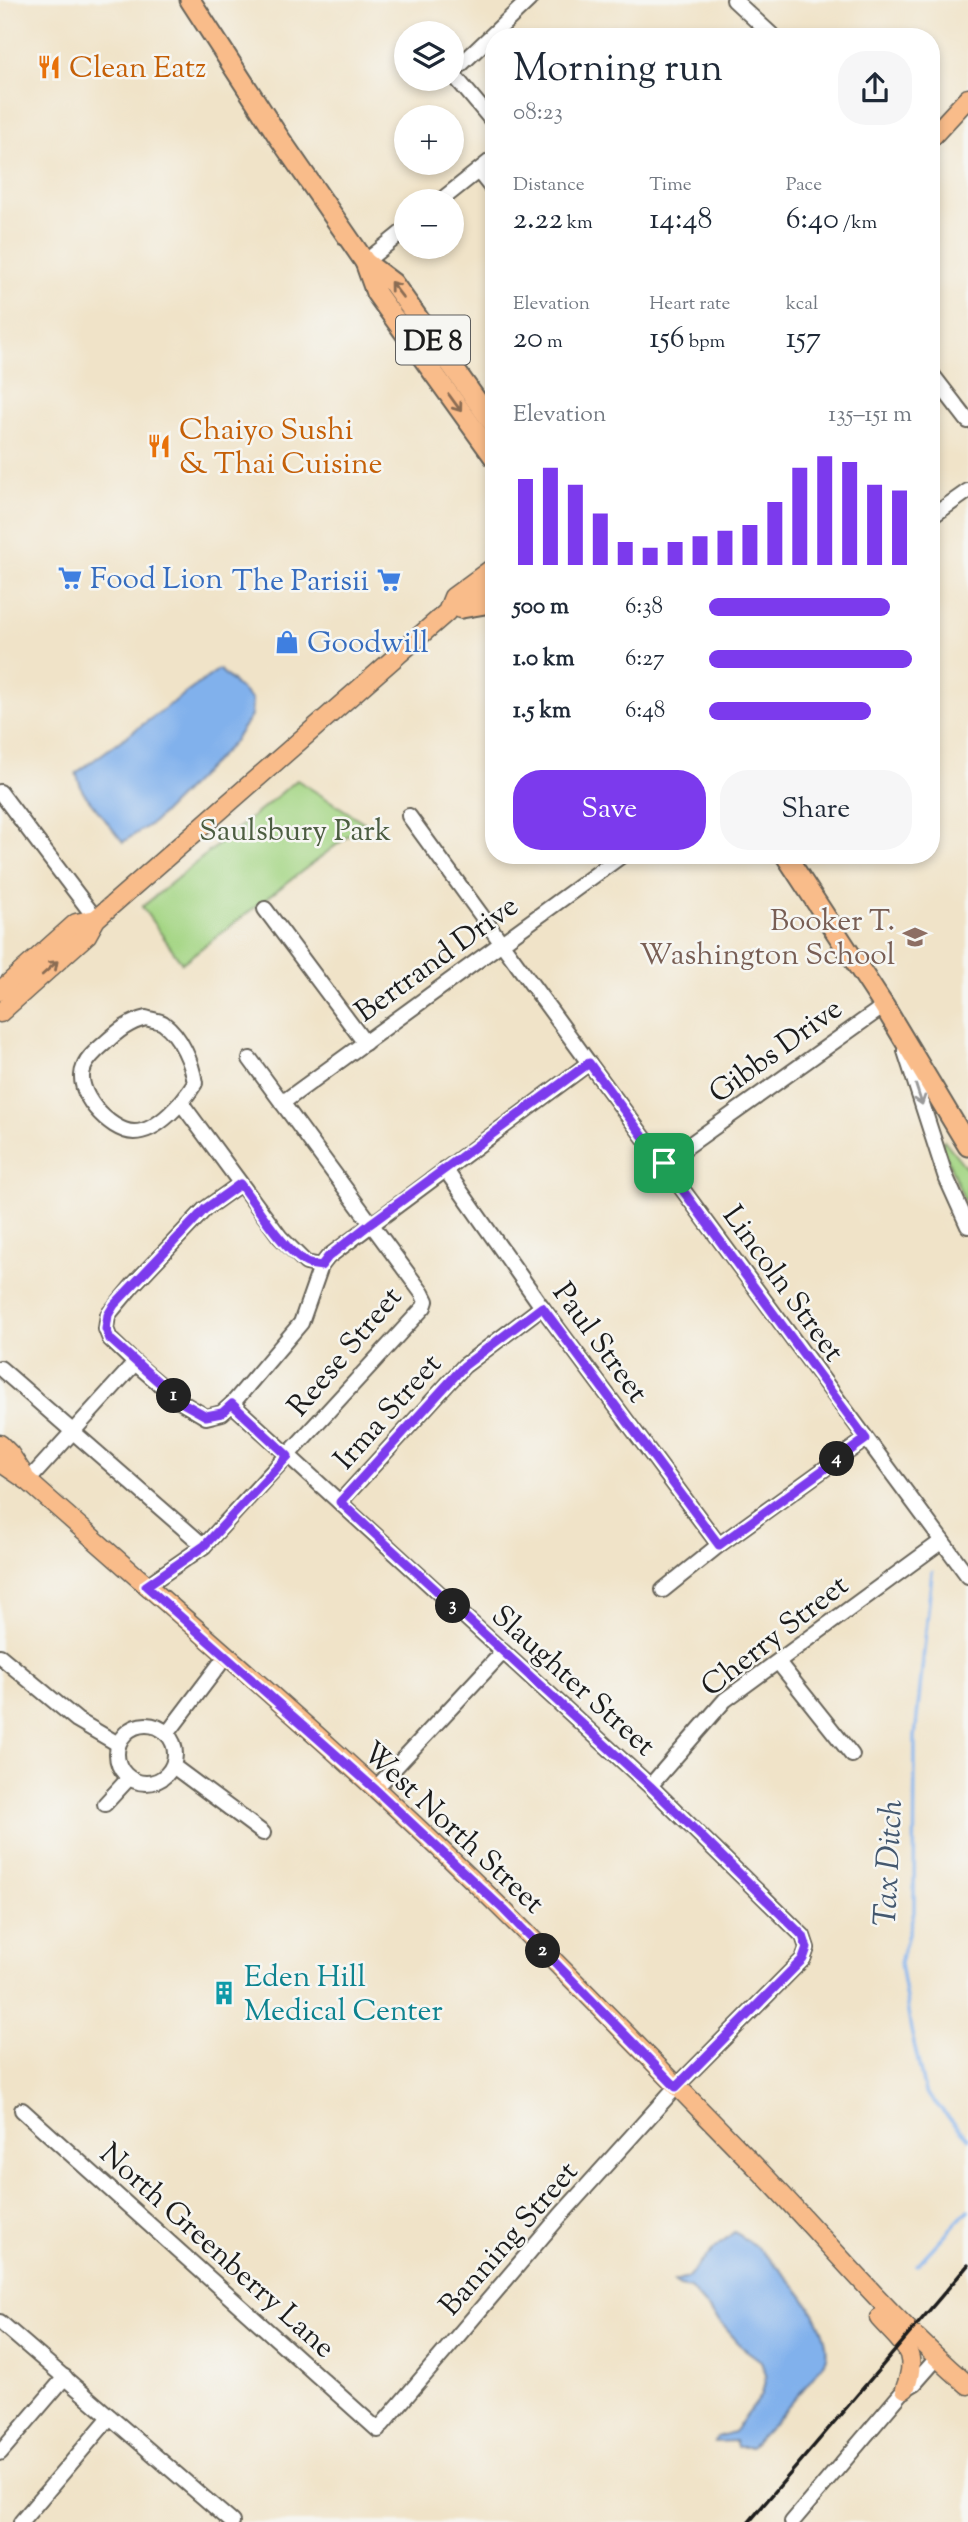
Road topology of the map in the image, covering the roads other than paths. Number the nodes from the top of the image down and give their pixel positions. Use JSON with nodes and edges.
{"nodes":[{"id":1,"x":190,"y":0,"type":"edge"},
{"id":2,"x":529,"y":0,"type":"edge"},
{"id":3,"x":734,"y":0,"type":"edge"},
{"id":4,"x":499,"y":28,"type":"edge"},
{"id":5,"x":764,"y":28,"type":"edge"},
{"id":6,"x":485,"y":42,"type":"edge"},
{"id":7,"x":968,"y":98,"type":"edge"},
{"id":8,"x":485,"y":112,"type":"edge"},
{"id":9,"x":940,"y":128,"type":"edge"},
{"id":10,"x":485,"y":165,"type":"edge"},
{"id":11,"x":478,"y":171,"type":"junction"},
{"id":12,"x":485,"y":180,"type":"edge"},
{"id":13,"x":455,"y":189,"type":"edge"},
{"id":14,"x":394,"y":239,"type":"edge"},
{"id":15,"x":365,"y":262,"type":"junction"},
{"id":16,"x":940,"y":385,"type":"edge"},
{"id":17,"x":485,"y":412,"type":"edge"},
{"id":18,"x":968,"y":421,"type":"edge"},
{"id":19,"x":485,"y":444,"type":"edge"},
{"id":20,"x":968,"y":491,"type":"edge"},
{"id":21,"x":940,"y":511,"type":"edge"},
{"id":22,"x":485,"y":573,"type":"edge"},
{"id":23,"x":485,"y":591,"type":"edge"},
{"id":24,"x":485,"y":604,"type":"edge"},
{"id":25,"x":454,"y":610,"type":"junction"},
{"id":26,"x":0,"y":792,"type":"edge"},
{"id":27,"x":410,"y":816,"type":"dead end"},
{"id":28,"x":608,"y":864,"type":"edge"},
{"id":29,"x":791,"y":864,"type":"edge"},
{"id":30,"x":265,"y":909,"type":"dead end"},
{"id":31,"x":96,"y":919,"type":"junction"},
{"id":32,"x":501,"y":944,"type":"junction"},
{"id":33,"x":0,"y":991,"type":"edge"},
{"id":34,"x":884,"y":1006,"type":"junction"},
{"id":35,"x":0,"y":1013,"type":"edge"},
{"id":36,"x":898,"y":1030,"type":"junction"},
{"id":37,"x":365,"y":1043,"type":"junction"},
{"id":38,"x":250,"y":1059,"type":"dead end"},
{"id":39,"x":589,"y":1063,"type":"junction"},
{"id":40,"x":282,"y":1103,"type":"junction"},
{"id":41,"x":182,"y":1104,"type":"junction"},
{"id":42,"x":968,"y":1146,"type":"edge"},
{"id":43,"x":664,"y":1163,"type":"junction"},
{"id":44,"x":445,"y":1168,"type":"junction"},
{"id":45,"x":240,"y":1184,"type":"junction"},
{"id":46,"x":370,"y":1224,"type":"junction"},
{"id":47,"x":968,"y":1226,"type":"edge"},
{"id":48,"x":321,"y":1266,"type":"junction"},
{"id":49,"x":542,"y":1307,"type":"junction"},
{"id":50,"x":135,"y":1363,"type":"junction"},
{"id":51,"x":0,"y":1368,"type":"edge"},
{"id":52,"x":232,"y":1404,"type":"junction"},
{"id":53,"x":72,"y":1431,"type":"junction"},
{"id":54,"x":866,"y":1439,"type":"junction"},
{"id":55,"x":0,"y":1444,"type":"edge"},
{"id":56,"x":288,"y":1456,"type":"junction"},
{"id":57,"x":0,"y":1462,"type":"edge"},
{"id":58,"x":28,"y":1481,"type":"junction"},
{"id":59,"x":340,"y":1502,"type":"junction"},
{"id":60,"x":942,"y":1541,"type":"junction"},
{"id":61,"x":719,"y":1545,"type":"junction"},
{"id":62,"x":204,"y":1546,"type":"junction"},
{"id":63,"x":968,"y":1576,"type":"edge"},
{"id":64,"x":146,"y":1586,"type":"junction"},
{"id":65,"x":663,"y":1590,"type":"dead end"},
{"id":66,"x":503,"y":1652,"type":"junction"},
{"id":67,"x":0,"y":1656,"type":"edge"},
{"id":68,"x":226,"y":1656,"type":"junction"},
{"id":69,"x":778,"y":1662,"type":"junction"},
{"id":70,"x":167,"y":1734,"type":"junction"},
{"id":71,"x":118,"y":1744,"type":"junction"},
{"id":72,"x":852,"y":1755,"type":"dead end"},
{"id":73,"x":173,"y":1766,"type":"junction"},
{"id":74,"x":129,"y":1777,"type":"junction"},
{"id":75,"x":650,"y":1786,"type":"junction"},
{"id":76,"x":375,"y":1789,"type":"junction"},
{"id":77,"x":104,"y":1804,"type":"dead end"},
{"id":78,"x":263,"y":1833,"type":"dead end"},
{"id":79,"x":807,"y":1948,"type":"joint"},
{"id":80,"x":676,"y":2087,"type":"junction"},
{"id":81,"x":22,"y":2110,"type":"dead end"},
{"id":82,"x":828,"y":2247,"type":"junction"},
{"id":83,"x":0,"y":2322,"type":"edge"},
{"id":84,"x":937,"y":2358,"type":"junction"},
{"id":85,"x":65,"y":2377,"type":"junction"},
{"id":86,"x":968,"y":2385,"type":"edge"},
{"id":87,"x":905,"y":2389,"type":"junction"},
{"id":88,"x":110,"y":2417,"type":"junction"},
{"id":89,"x":380,"y":2427,"type":"joint"},
{"id":90,"x":0,"y":2453,"type":"edge"},
{"id":91,"x":795,"y":2521,"type":"edge"},
{"id":92,"x":21,"y":2522,"type":"edge"},
{"id":93,"x":232,"y":2522,"type":"edge"}],
"edges":[{"from":1,"to":15,"type":"highway","number":"DE 8"},
{"from":2,"to":4,"type":"street"},
{"from":3,"to":5,"type":"street"},
{"from":6,"to":8,"type":"street"},
{"from":7,"to":9,"type":"main road"},
{"from":10,"to":11,"type":"street"},
{"from":11,"to":12,"type":"street"},
{"from":11,"to":13,"type":"street"},
{"from":14,"to":15,"type":"street"},
{"from":17,"to":15,"type":"highway","number":"DE 8","one_way":true},
{"from":15,"to":19,"type":"highway","number":"DE 8","one_way":true},
{"from":16,"to":18,"type":"street"},
{"from":20,"to":21,"type":"street"},
{"from":22,"to":25,"type":"main road"},
{"from":23,"to":25,"type":"main road"},
{"from":24,"to":25,"type":"highway"},
{"from":25,"to":31,"type":"main road"},
{"from":26,"to":31,"type":"street"},
{"from":27,"to":32,"type":"street","name":"Lincoln Street"},
{"from":28,"to":32,"type":"street","name":"Bertrand Drive"},
{"from":29,"to":34,"type":"highway"},
{"from":30,"to":37,"type":"street"},
{"from":31,"to":33,"type":"main road"},
{"from":35,"to":31,"type":"main road","one_way":true},
{"from":32,"to":37,"type":"street","name":"Bertrand Drive"},
{"from":32,"to":39,"type":"street","name":"Lincoln Street"},
{"from":34,"to":36,"type":"highway"},
{"from":34,"to":43,"type":"street","name":"Gibbs Drive"},
{"from":36,"to":42,"type":"highway"},
{"from":36,"to":47,"type":"street","one_way":true},
{"from":37,"to":40,"type":"street","name":"Bertrand Drive"},
{"from":38,"to":40,"type":"street","name":"Reese Street"},
{"from":39,"to":43,"type":"street","name":"Lincoln Street"},
{"from":39,"to":44,"type":"street"},
{"from":40,"to":46,"type":"street","name":"Reese Street"},
{"from":41,"to":41,"type":"street"},
{"from":41,"to":45,"type":"street"},
{"from":43,"to":54,"type":"street","name":"Lincoln Street"},
{"from":44,"to":46,"type":"street"},
{"from":44,"to":49,"type":"street","name":"Paul Street"},
{"from":45,"to":48,"type":"street"},
{"from":45,"to":50,"type":"street"},
{"from":46,"to":48,"type":"street"},
{"from":46,"to":56,"type":"street","name":"Reese Street"},
{"from":48,"to":52,"type":"street"},
{"from":49,"to":59,"type":"street","name":"Irma Street"},
{"from":49,"to":61,"type":"street","name":"Paul Street"},
{"from":50,"to":52,"type":"street"},
{"from":50,"to":53,"type":"street"},
{"from":51,"to":53,"type":"street"},
{"from":52,"to":56,"type":"street","name":"Slaughter Street"},
{"from":53,"to":58,"type":"street"},
{"from":53,"to":62,"type":"street"},
{"from":54,"to":60,"type":"street","name":"Lincoln Street"},
{"from":54,"to":61,"type":"street"},
{"from":55,"to":58,"type":"main road","name":"West North Street"},
{"from":56,"to":59,"type":"street","name":"Slaughter Street"},
{"from":56,"to":62,"type":"street","name":"Reese Street"},
{"from":57,"to":58,"type":"main road","name":"West North Street"},
{"from":58,"to":64,"type":"main road","name":"West North Street"},
{"from":59,"to":66,"type":"street","name":"Slaughter Street"},
{"from":60,"to":63,"type":"street","name":"Lincoln Street"},
{"from":60,"to":69,"type":"street","name":"Cherry Street"},
{"from":61,"to":65,"type":"street"},
{"from":62,"to":64,"type":"street","name":"Reese Street"},
{"from":64,"to":68,"type":"main road","name":"West North Street"},
{"from":66,"to":75,"type":"street","name":"Slaughter Street"},
{"from":66,"to":76,"type":"street"},
{"from":67,"to":71,"type":"street"},
{"from":68,"to":70,"type":"street"},
{"from":68,"to":76,"type":"main road","name":"West North Street"},
{"from":69,"to":72,"type":"street"},
{"from":69,"to":75,"type":"street","name":"Cherry Street"},
{"from":70,"to":71,"type":"street"},
{"from":70,"to":73,"type":"street"},
{"from":71,"to":74,"type":"street"},
{"from":73,"to":74,"type":"street"},
{"from":73,"to":78,"type":"street"},
{"from":74,"to":77,"type":"street"},
{"from":75,"to":79,"type":"street","name":"Slaughter Street"},
{"from":76,"to":80,"type":"main road","name":"West North Street"},
{"from":79,"to":80,"type":"street","name":"Banning Street"},
{"from":80,"to":82,"type":"main road","name":"West North Street"},
{"from":80,"to":89,"type":"street","name":"Banning Street"},
{"from":81,"to":89,"type":"street","name":"North Greenberry Lane"},
{"from":82,"to":84,"type":"main road","name":"West North Street"},
{"from":82,"to":87,"type":"main road"},
{"from":83,"to":85,"type":"street"},
{"from":84,"to":86,"type":"main road","name":"West North Street"},
{"from":84,"to":87,"type":"street"},
{"from":85,"to":88,"type":"street"},
{"from":85,"to":90,"type":"street"},
{"from":87,"to":91,"type":"street"},
{"from":88,"to":92,"type":"street"},
{"from":88,"to":93,"type":"street"}]}
